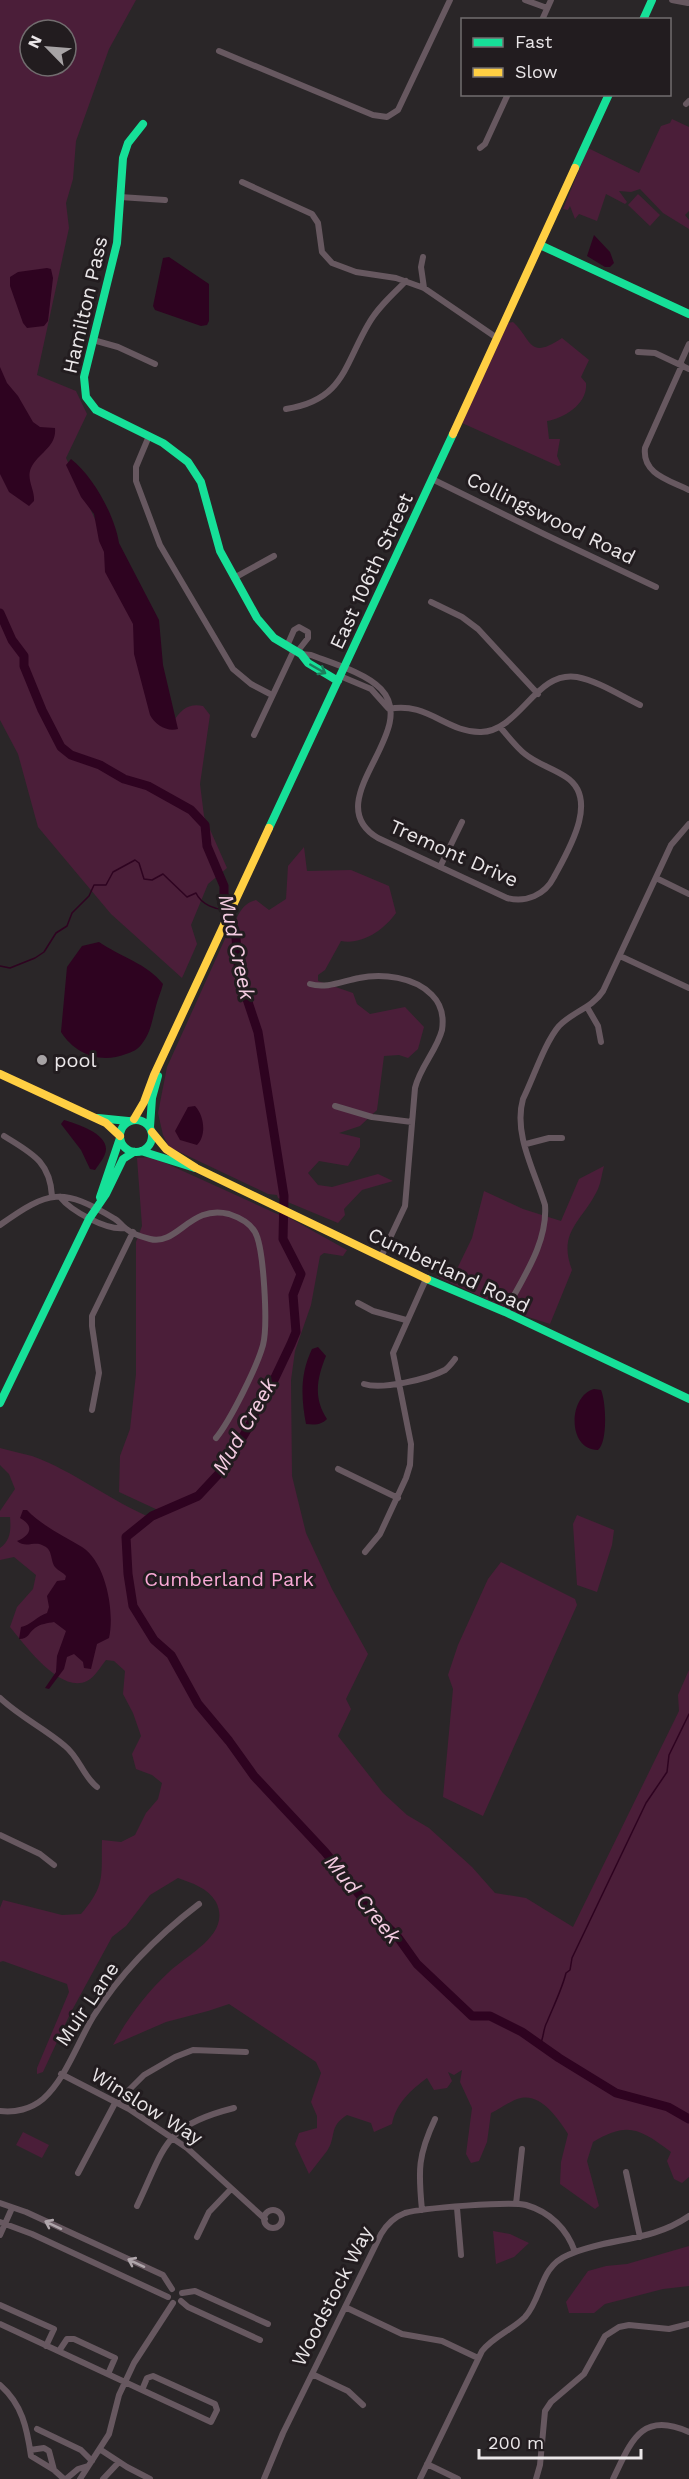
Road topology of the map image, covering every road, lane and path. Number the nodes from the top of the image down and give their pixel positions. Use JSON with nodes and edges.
{"nodes":[{"id":1,"x":450,"y":0,"type":"edge"},
{"id":2,"x":525,"y":0,"type":"edge"},
{"id":3,"x":551,"y":0,"type":"edge"},
{"id":4,"x":652,"y":0,"type":"edge"},
{"id":5,"x":672,"y":0,"type":"edge"},
{"id":6,"x":687,"y":2,"type":"edge"},
{"id":7,"x":548,"y":8,"type":"junction"},
{"id":8,"x":543,"y":18,"type":"edge"},
{"id":9,"x":644,"y":18,"type":"edge"},
{"id":10,"x":219,"y":51,"type":"dead end"},
{"id":11,"x":507,"y":96,"type":"edge"},
{"id":12,"x":608,"y":96,"type":"edge"},
{"id":13,"x":143,"y":124,"type":"dead end"},
{"id":14,"x":480,"y":148,"type":"dead end"},
{"id":15,"x":242,"y":182,"type":"dead end"},
{"id":16,"x":120,"y":197,"type":"junction"},
{"id":17,"x":165,"y":200,"type":"dead end"},
{"id":18,"x":540,"y":245,"type":"junction"},
{"id":19,"x":423,"y":257,"type":"dead end"},
{"id":20,"x":406,"y":281,"type":"junction"},
{"id":21,"x":424,"y":288,"type":"junction"},
{"id":22,"x":689,"y":314,"type":"edge"},
{"id":23,"x":497,"y":338,"type":"junction"},
{"id":24,"x":93,"y":340,"type":"junction"},
{"id":25,"x":689,"y":344,"type":"edge"},
{"id":26,"x":638,"y":352,"type":"dead end"},
{"id":27,"x":155,"y":364,"type":"dead end"},
{"id":28,"x":684,"y":366,"type":"edge"},
{"id":29,"x":286,"y":409,"type":"dead end"},
{"id":30,"x":149,"y":436,"type":"junction"},
{"id":31,"x":432,"y":479,"type":"junction"},
{"id":32,"x":689,"y":490,"type":"edge"},
{"id":33,"x":274,"y":555,"type":"dead end"},
{"id":34,"x":234,"y":578,"type":"junction"},
{"id":35,"x":656,"y":586,"type":"dead end"},
{"id":36,"x":431,"y":602,"type":"dead end"},
{"id":37,"x":295,"y":651,"type":"junction"},
{"id":38,"x":341,"y":675,"type":"junction"},
{"id":39,"x":538,"y":694,"type":"junction"},
{"id":40,"x":272,"y":695,"type":"junction"},
{"id":41,"x":640,"y":705,"type":"dead end"},
{"id":42,"x":389,"y":709,"type":"junction"},
{"id":43,"x":500,"y":726,"type":"junction"},
{"id":44,"x":254,"y":735,"type":"dead end"},
{"id":45,"x":462,"y":822,"type":"dead end"},
{"id":46,"x":689,"y":824,"type":"edge"},
{"id":47,"x":440,"y":867,"type":"junction"},
{"id":48,"x":656,"y":879,"type":"junction"},
{"id":49,"x":689,"y":894,"type":"edge"},
{"id":50,"x":620,"y":956,"type":"junction"},
{"id":51,"x":310,"y":984,"type":"dead end"},
{"id":52,"x":689,"y":988,"type":"edge"},
{"id":53,"x":587,"y":1007,"type":"junction"},
{"id":54,"x":602,"y":1042,"type":"dead end"},
{"id":55,"x":161,"y":1061,"type":"junction"},
{"id":56,"x":0,"y":1074,"type":"edge"},
{"id":57,"x":334,"y":1106,"type":"dead end"},
{"id":58,"x":94,"y":1118,"type":"junction"},
{"id":59,"x":131,"y":1120,"type":"junction"},
{"id":60,"x":412,"y":1122,"type":"junction"},
{"id":61,"x":151,"y":1130,"type":"junction"},
{"id":62,"x":4,"y":1136,"type":"dead end"},
{"id":63,"x":120,"y":1137,"type":"junction"},
{"id":64,"x":562,"y":1138,"type":"dead end"},
{"id":65,"x":526,"y":1144,"type":"junction"},
{"id":66,"x":138,"y":1151,"type":"junction"},
{"id":67,"x":196,"y":1168,"type":"junction"},
{"id":68,"x":52,"y":1196,"type":"junction"},
{"id":69,"x":60,"y":1197,"type":"junction"},
{"id":70,"x":95,"y":1208,"type":"junction"},
{"id":71,"x":89,"y":1219,"type":"junction"},
{"id":72,"x":0,"y":1224,"type":"edge"},
{"id":73,"x":125,"y":1228,"type":"junction"},
{"id":74,"x":133,"y":1232,"type":"junction"},
{"id":75,"x":381,"y":1257,"type":"junction"},
{"id":76,"x":426,"y":1278,"type":"junction"},
{"id":77,"x":358,"y":1303,"type":"dead end"},
{"id":78,"x":505,"y":1312,"type":"junction"},
{"id":79,"x":406,"y":1320,"type":"junction"},
{"id":80,"x":455,"y":1359,"type":"dead end"},
{"id":81,"x":398,"y":1383,"type":"junction"},
{"id":82,"x":364,"y":1384,"type":"dead end"},
{"id":83,"x":689,"y":1399,"type":"edge"},
{"id":84,"x":0,"y":1403,"type":"edge"},
{"id":85,"x":92,"y":1410,"type":"dead end"},
{"id":86,"x":216,"y":1438,"type":"dead end"},
{"id":87,"x":338,"y":1469,"type":"dead end"},
{"id":88,"x":398,"y":1498,"type":"junction"},
{"id":89,"x":365,"y":1552,"type":"dead end"},
{"id":90,"x":0,"y":1698,"type":"edge"},
{"id":91,"x":97,"y":1787,"type":"dead end"},
{"id":92,"x":0,"y":1835,"type":"edge"},
{"id":93,"x":54,"y":1865,"type":"dead end"},
{"id":94,"x":199,"y":1904,"type":"dead end"},
{"id":95,"x":246,"y":2052,"type":"dead end"},
{"id":96,"x":61,"y":2074,"type":"junction"},
{"id":97,"x":116,"y":2102,"type":"junction"},
{"id":98,"x":234,"y":2108,"type":"dead end"},
{"id":99,"x":0,"y":2111,"type":"edge"},
{"id":100,"x":435,"y":2119,"type":"dead end"},
{"id":101,"x":171,"y":2138,"type":"junction"},
{"id":102,"x":522,"y":2149,"type":"dead end"},
{"id":103,"x":78,"y":2172,"type":"dead end"},
{"id":104,"x":626,"y":2172,"type":"dead end"},
{"id":105,"x":231,"y":2189,"type":"junction"},
{"id":106,"x":0,"y":2203,"type":"edge"},
{"id":107,"x":516,"y":2204,"type":"junction"},
{"id":108,"x":137,"y":2206,"type":"dead end"},
{"id":109,"x":12,"y":2208,"type":"junction"},
{"id":110,"x":458,"y":2208,"type":"junction"},
{"id":111,"x":422,"y":2210,"type":"junction"},
{"id":112,"x":689,"y":2216,"type":"edge"},
{"id":113,"x":265,"y":2219,"type":"dead end"},
{"id":114,"x":2,"y":2224,"type":"edge"},
{"id":115,"x":0,"y":2235,"type":"edge"},
{"id":116,"x":197,"y":2237,"type":"dead end"},
{"id":117,"x":640,"y":2237,"type":"junction"},
{"id":118,"x":575,"y":2252,"type":"junction"},
{"id":119,"x":461,"y":2255,"type":"dead end"},
{"id":120,"x":172,"y":2289,"type":"junction"},
{"id":121,"x":181,"y":2297,"type":"junction"},
{"id":122,"x":171,"y":2300,"type":"junction"},
{"id":123,"x":0,"y":2305,"type":"edge"},
{"id":124,"x":345,"y":2307,"type":"junction"},
{"id":125,"x":0,"y":2324,"type":"edge"},
{"id":126,"x":268,"y":2324,"type":"dead end"},
{"id":127,"x":689,"y":2324,"type":"edge"},
{"id":128,"x":260,"y":2340,"type":"dead end"},
{"id":129,"x":46,"y":2346,"type":"junction"},
{"id":130,"x":59,"y":2351,"type":"junction"},
{"id":131,"x":478,"y":2358,"type":"junction"},
{"id":132,"x":108,"y":2374,"type":"junction"},
{"id":133,"x":312,"y":2374,"type":"junction"},
{"id":134,"x":125,"y":2382,"type":"junction"},
{"id":135,"x":0,"y":2385,"type":"edge"},
{"id":136,"x":142,"y":2390,"type":"junction"},
{"id":137,"x":363,"y":2405,"type":"dead end"},
{"id":138,"x":37,"y":2429,"type":"dead end"},
{"id":139,"x":689,"y":2432,"type":"edge"},
{"id":140,"x":30,"y":2450,"type":"junction"},
{"id":141,"x":101,"y":2450,"type":"junction"},
{"id":142,"x":120,"y":2462,"type":"junction"},
{"id":143,"x":90,"y":2463,"type":"junction"},
{"id":144,"x":427,"y":2464,"type":"junction"},
{"id":145,"x":54,"y":2470,"type":"junction"},
{"id":146,"x":65,"y":2479,"type":"edge"},
{"id":147,"x":80,"y":2479,"type":"edge"},
{"id":148,"x":103,"y":2479,"type":"edge"},
{"id":149,"x":150,"y":2479,"type":"edge"},
{"id":150,"x":264,"y":2479,"type":"edge"},
{"id":151,"x":420,"y":2479,"type":"edge"},
{"id":152,"x":458,"y":2479,"type":"edge"},
{"id":153,"x":536,"y":2479,"type":"edge"},
{"id":154,"x":613,"y":2479,"type":"edge"}],
"edges":[{"from":1,"to":10,"type":"street"},
{"from":2,"to":7,"type":"street"},
{"from":3,"to":7,"type":"street"},
{"from":4,"to":9,"type":"street"},
{"from":5,"to":6,"type":"street"},
{"from":7,"to":8,"type":"street"},
{"from":11,"to":14,"type":"street"},
{"from":12,"to":18,"type":"street","name":"East 106th Street"},
{"from":13,"to":16,"type":"street","name":"Hamilton Pass"},
{"from":15,"to":20,"type":"street"},
{"from":16,"to":17,"type":"street"},
{"from":16,"to":24,"type":"street","name":"Hamilton Pass"},
{"from":18,"to":22,"type":"street"},
{"from":18,"to":23,"type":"street","name":"East 106th Street"},
{"from":19,"to":21,"type":"street"},
{"from":20,"to":21,"type":"street"},
{"from":20,"to":29,"type":"street"},
{"from":21,"to":23,"type":"street"},
{"from":23,"to":31,"type":"street","name":"East 106th Street"},
{"from":24,"to":27,"type":"street"},
{"from":24,"to":30,"type":"street","name":"Hamilton Pass"},
{"from":25,"to":28,"type":"street"},
{"from":26,"to":28,"type":"street"},
{"from":28,"to":32,"type":"street"},
{"from":30,"to":34,"type":"street","name":"Hamilton Pass"},
{"from":30,"to":40,"type":"street"},
{"from":31,"to":35,"type":"street","name":"Collingswood Road"},
{"from":31,"to":38,"type":"street","name":"East 106th Street"},
{"from":33,"to":34,"type":"street"},
{"from":34,"to":37,"type":"street","name":"Hamilton Pass"},
{"from":36,"to":39,"type":"street"},
{"from":37,"to":38,"type":"street","name":"Hamilton Pass"},
{"from":37,"to":38,"type":"street","name":"Hamilton Pass","one_way":true},
{"from":37,"to":40,"type":"street"},
{"from":38,"to":42,"type":"street"},
{"from":38,"to":55,"type":"street","name":"East 106th Street"},
{"from":39,"to":41,"type":"street"},
{"from":39,"to":43,"type":"street"},
{"from":40,"to":44,"type":"street"},
{"from":42,"to":43,"type":"street"},
{"from":42,"to":47,"type":"street","name":"Tremont Drive"},
{"from":43,"to":47,"type":"street","name":"Tremont Drive"},
{"from":45,"to":47,"type":"street"},
{"from":46,"to":48,"type":"street"},
{"from":48,"to":49,"type":"street"},
{"from":48,"to":50,"type":"street"},
{"from":50,"to":52,"type":"street"},
{"from":50,"to":53,"type":"street"},
{"from":51,"to":60,"type":"street"},
{"from":53,"to":54,"type":"street"},
{"from":53,"to":65,"type":"street"},
{"from":55,"to":59,"type":"street","name":"East 106th Street"},
{"from":55,"to":61,"type":"street","name":"East 106th Street"},
{"from":56,"to":58,"type":"street"},
{"from":57,"to":60,"type":"street"},
{"from":58,"to":59,"type":"street"},
{"from":58,"to":63,"type":"street"},
{"from":59,"to":61,"type":"street"},
{"from":59,"to":63,"type":"street"},
{"from":60,"to":75,"type":"street"},
{"from":61,"to":66,"type":"street"},
{"from":61,"to":67,"type":"street","name":"Cumberland Road"},
{"from":62,"to":68,"type":"street"},
{"from":63,"to":66,"type":"street"},
{"from":63,"to":70,"type":"street"},
{"from":64,"to":65,"type":"street"},
{"from":65,"to":78,"type":"street"},
{"from":66,"to":67,"type":"street","name":"Cumberland Road"},
{"from":66,"to":70,"type":"street"},
{"from":67,"to":75,"type":"street","name":"Cumberland Road"},
{"from":68,"to":69,"type":"street"},
{"from":68,"to":72,"type":"street"},
{"from":69,"to":70,"type":"street"},
{"from":69,"to":71,"type":"street"},
{"from":70,"to":71,"type":"street"},
{"from":70,"to":73,"type":"street"},
{"from":71,"to":73,"type":"street"},
{"from":71,"to":84,"type":"street"},
{"from":73,"to":74,"type":"street"},
{"from":74,"to":85,"type":"street"},
{"from":74,"to":86,"type":"street"},
{"from":75,"to":76,"type":"street","name":"Cumberland Road"},
{"from":76,"to":78,"type":"street","name":"Cumberland Road"},
{"from":76,"to":79,"type":"street"},
{"from":77,"to":79,"type":"street"},
{"from":78,"to":83,"type":"street","name":"Cumberland Road"},
{"from":79,"to":81,"type":"street"},
{"from":80,"to":81,"type":"street"},
{"from":81,"to":82,"type":"street"},
{"from":81,"to":88,"type":"street"},
{"from":87,"to":88,"type":"street"},
{"from":88,"to":89,"type":"street"},
{"from":90,"to":91,"type":"street"},
{"from":92,"to":93,"type":"street"},
{"from":94,"to":96,"type":"street","name":"Muir Lane"},
{"from":95,"to":97,"type":"street"},
{"from":96,"to":97,"type":"street","name":"Winslow Way"},
{"from":96,"to":99,"type":"street","name":"Muir Lane"},
{"from":97,"to":101,"type":"street","name":"Winslow Way"},
{"from":97,"to":103,"type":"street"},
{"from":98,"to":101,"type":"street"},
{"from":100,"to":111,"type":"street"},
{"from":101,"to":105,"type":"street","name":"Winslow Way"},
{"from":101,"to":108,"type":"street"},
{"from":102,"to":107,"type":"street"},
{"from":104,"to":117,"type":"street"},
{"from":105,"to":113,"type":"street","name":"Winslow Way"},
{"from":105,"to":116,"type":"street"},
{"from":106,"to":109,"type":"street"},
{"from":107,"to":110,"type":"street","name":"Woodstock Way"},
{"from":107,"to":118,"type":"street","name":"Woodstock Way"},
{"from":109,"to":114,"type":"street"},
{"from":120,"to":109,"type":"street","one_way":true},
{"from":110,"to":111,"type":"street","name":"Woodstock Way"},
{"from":110,"to":119,"type":"street"},
{"from":111,"to":124,"type":"street","name":"Woodstock Way"},
{"from":112,"to":117,"type":"street"},
{"from":114,"to":115,"type":"street"},
{"from":114,"to":122,"type":"street"},
{"from":117,"to":118,"type":"street"},
{"from":118,"to":131,"type":"street"},
{"from":120,"to":121,"type":"street"},
{"from":120,"to":122,"type":"street"},
{"from":121,"to":122,"type":"street"},
{"from":121,"to":126,"type":"street"},
{"from":121,"to":128,"type":"street"},
{"from":122,"to":134,"type":"street"},
{"from":123,"to":129,"type":"street"},
{"from":124,"to":131,"type":"street"},
{"from":124,"to":133,"type":"street","name":"Woodstock Way"},
{"from":125,"to":129,"type":"street"},
{"from":127,"to":153,"type":"street"},
{"from":129,"to":130,"type":"street"},
{"from":130,"to":132,"type":"street"},
{"from":130,"to":132,"type":"street"},
{"from":131,"to":144,"type":"street"},
{"from":132,"to":134,"type":"street"},
{"from":133,"to":137,"type":"street"},
{"from":133,"to":150,"type":"street","name":"Woodstock Way"},
{"from":134,"to":136,"type":"street"},
{"from":134,"to":141,"type":"street"},
{"from":135,"to":140,"type":"street"},
{"from":136,"to":136,"type":"street"},
{"from":138,"to":143,"type":"street"},
{"from":139,"to":154,"type":"street"},
{"from":140,"to":145,"type":"street"},
{"from":140,"to":145,"type":"street"},
{"from":141,"to":142,"type":"street"},
{"from":141,"to":143,"type":"street"},
{"from":142,"to":148,"type":"street"},
{"from":142,"to":149,"type":"street"},
{"from":143,"to":146,"type":"street"},
{"from":143,"to":147,"type":"street"},
{"from":144,"to":151,"type":"street"},
{"from":144,"to":152,"type":"street"},
{"from":145,"to":146,"type":"street"}]}
